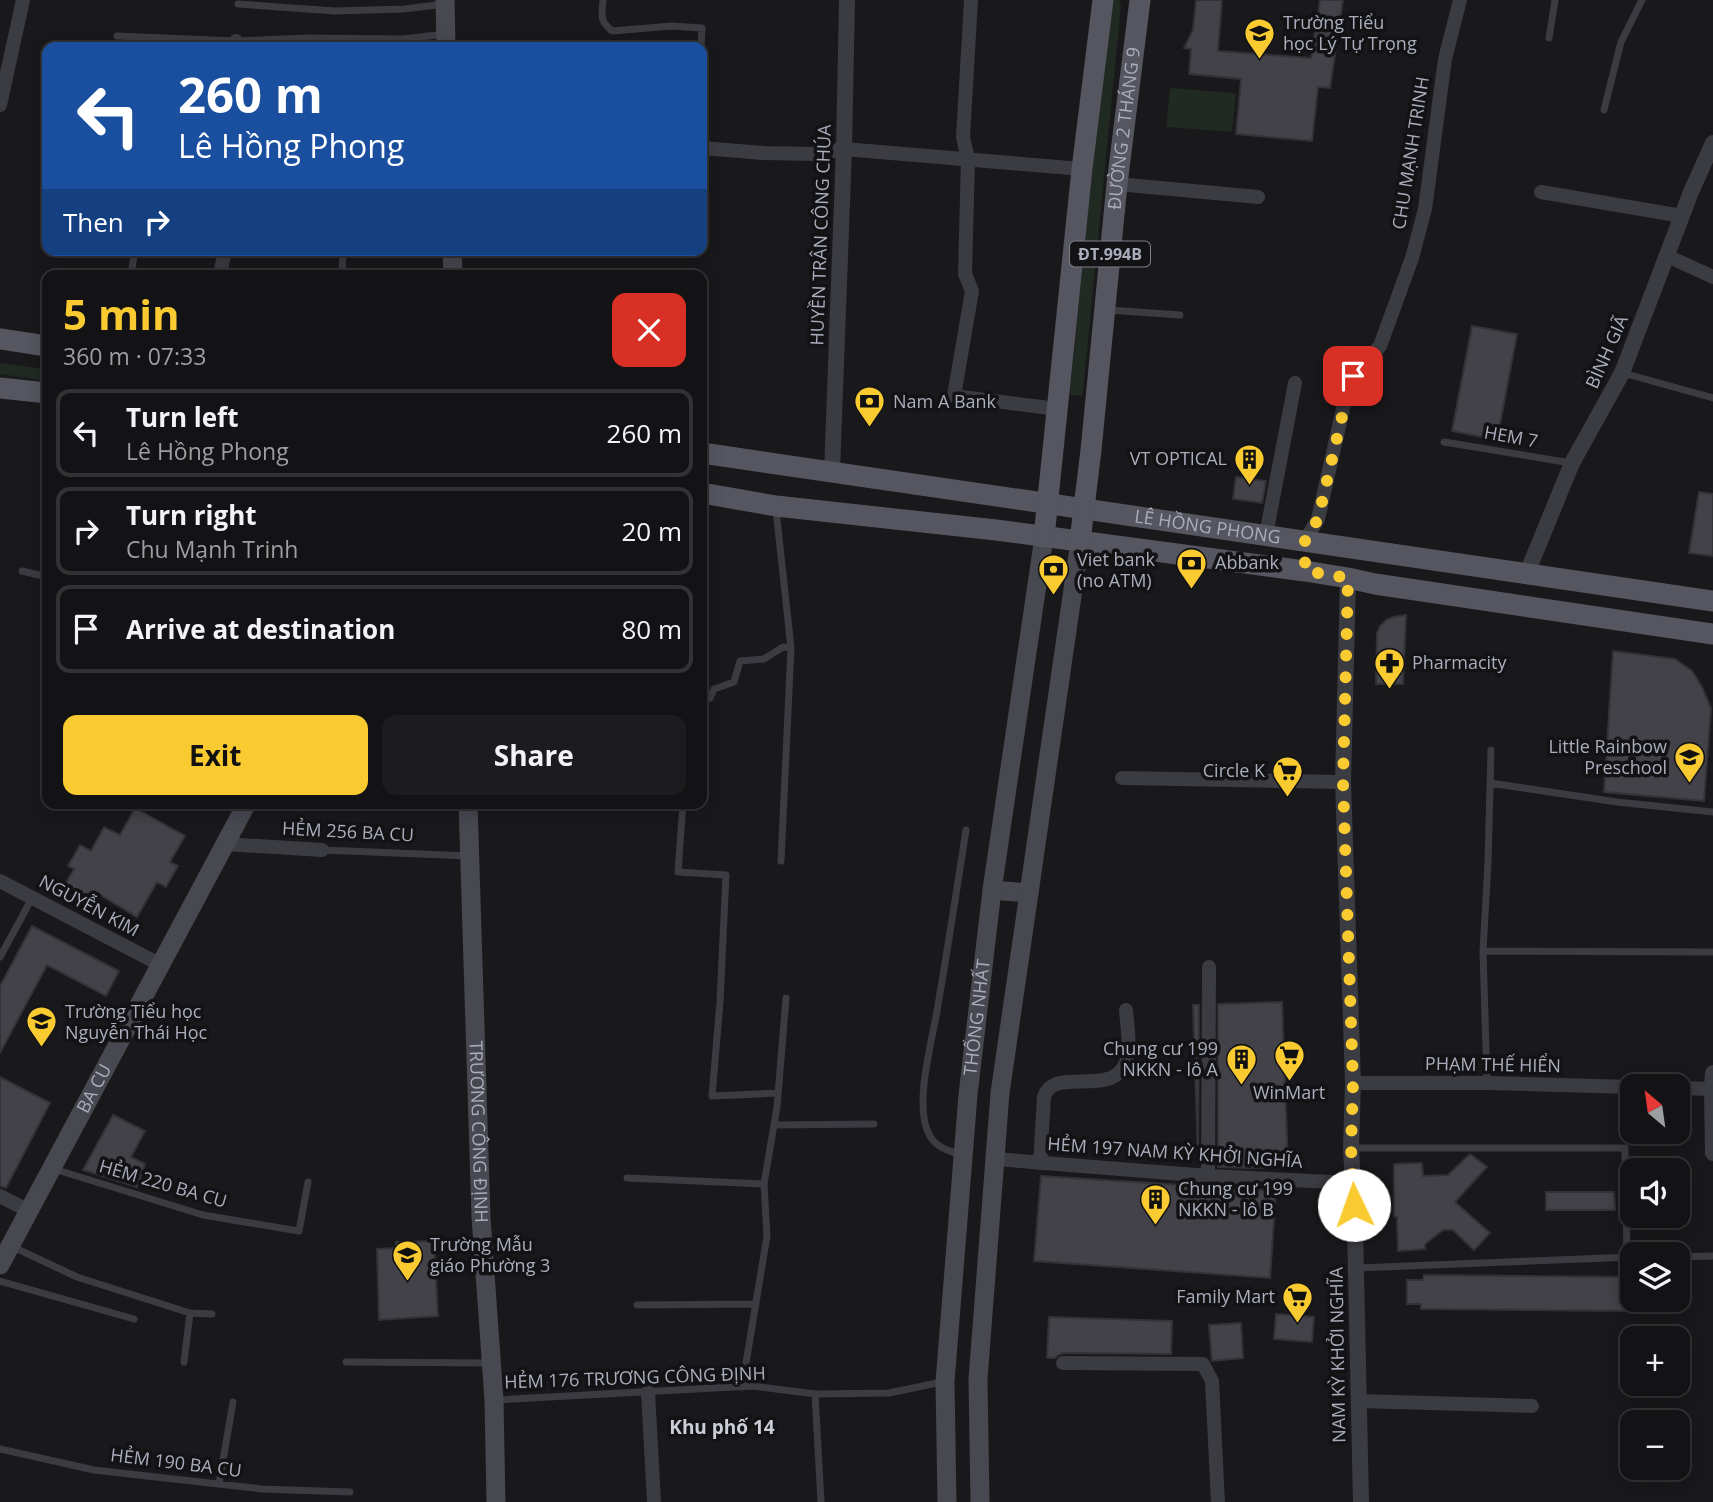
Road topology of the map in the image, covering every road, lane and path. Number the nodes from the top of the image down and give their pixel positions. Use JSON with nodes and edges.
{"nodes":[{"id":1,"x":23,"y":0,"type":"edge"},
{"id":2,"x":603,"y":0,"type":"edge"},
{"id":3,"x":847,"y":0,"type":"edge"},
{"id":4,"x":971,"y":0,"type":"edge"},
{"id":5,"x":1103,"y":0,"type":"edge"},
{"id":6,"x":1140,"y":0,"type":"edge"},
{"id":7,"x":1460,"y":0,"type":"edge"},
{"id":8,"x":1555,"y":0,"type":"edge"},
{"id":9,"x":1642,"y":0,"type":"edge"},
{"id":10,"x":445,"y":2,"type":"edge"},
{"id":11,"x":237,"y":4,"type":"dead end"},
{"id":12,"x":117,"y":36,"type":"dead end"},
{"id":13,"x":1549,"y":38,"type":"dead end"},
{"id":14,"x":446,"y":41,"type":"edge"},
{"id":15,"x":206,"y":42,"type":"edge"},
{"id":16,"x":259,"y":42,"type":"edge"},
{"id":17,"x":701,"y":42,"type":"edge"},
{"id":18,"x":0,"y":105,"type":"edge"},
{"id":19,"x":1604,"y":110,"type":"dead end"},
{"id":20,"x":1713,"y":143,"type":"edge"},
{"id":21,"x":707,"y":148,"type":"edge"},
{"id":22,"x":844,"y":149,"type":"junction"},
{"id":23,"x":968,"y":159,"type":"junction"},
{"id":24,"x":1709,"y":161,"type":"edge"},
{"id":25,"x":1082,"y":169,"type":"junction"},
{"id":26,"x":1117,"y":184,"type":"junction"},
{"id":27,"x":1541,"y":192,"type":"dead end"},
{"id":28,"x":1258,"y":197,"type":"dead end"},
{"id":29,"x":1682,"y":216,"type":"junction"},
{"id":30,"x":1667,"y":256,"type":"junction"},
{"id":31,"x":1713,"y":277,"type":"edge"},
{"id":32,"x":1104,"y":310,"type":"junction"},
{"id":33,"x":1180,"y":315,"type":"dead end"},
{"id":34,"x":0,"y":339,"type":"edge"},
{"id":35,"x":42,"y":345,"type":"edge"},
{"id":36,"x":1622,"y":373,"type":"junction"},
{"id":37,"x":1295,"y":383,"type":"dead end"},
{"id":38,"x":0,"y":388,"type":"edge"},
{"id":39,"x":42,"y":392,"type":"edge"},
{"id":40,"x":1713,"y":398,"type":"edge"},
{"id":41,"x":1058,"y":409,"type":"junction"},
{"id":42,"x":1444,"y":442,"type":"dead end"},
{"id":43,"x":707,"y":454,"type":"edge"},
{"id":44,"x":1572,"y":463,"type":"junction"},
{"id":45,"x":832,"y":472,"type":"junction"},
{"id":46,"x":707,"y":494,"type":"edge"},
{"id":47,"x":1048,"y":504,"type":"junction"},
{"id":48,"x":776,"y":506,"type":"junction"},
{"id":49,"x":1083,"y":509,"type":"junction"},
{"id":50,"x":1266,"y":535,"type":"junction"},
{"id":51,"x":1044,"y":537,"type":"junction"},
{"id":52,"x":1080,"y":541,"type":"junction"},
{"id":53,"x":1305,"y":541,"type":"junction"},
{"id":54,"x":1348,"y":547,"type":"junction"},
{"id":55,"x":22,"y":571,"type":"dead end"},
{"id":56,"x":1305,"y":571,"type":"junction"},
{"id":57,"x":1527,"y":573,"type":"junction"},
{"id":58,"x":42,"y":576,"type":"edge"},
{"id":59,"x":1348,"y":578,"type":"junction"},
{"id":60,"x":1713,"y":601,"type":"edge"},
{"id":61,"x":1713,"y":634,"type":"edge"},
{"id":62,"x":791,"y":648,"type":"junction"},
{"id":63,"x":707,"y":700,"type":"edge"},
{"id":64,"x":1491,"y":750,"type":"dead end"},
{"id":65,"x":1122,"y":778,"type":"dead end"},
{"id":66,"x":1343,"y":782,"type":"junction"},
{"id":67,"x":1490,"y":783,"type":"junction"},
{"id":68,"x":244,"y":809,"type":"edge"},
{"id":69,"x":468,"y":809,"type":"edge"},
{"id":70,"x":683,"y":809,"type":"edge"},
{"id":71,"x":1713,"y":812,"type":"edge"},
{"id":72,"x":966,"y":830,"type":"dead end"},
{"id":73,"x":225,"y":844,"type":"junction"},
{"id":74,"x":322,"y":850,"type":"joint"},
{"id":75,"x":470,"y":856,"type":"junction"},
{"id":76,"x":781,"y":861,"type":"dead end"},
{"id":77,"x":0,"y":881,"type":"edge"},
{"id":78,"x":992,"y":890,"type":"junction"},
{"id":79,"x":1029,"y":893,"type":"junction"},
{"id":80,"x":33,"y":898,"type":"junction"},
{"id":81,"x":1483,"y":951,"type":"junction"},
{"id":82,"x":1713,"y":951,"type":"edge"},
{"id":83,"x":0,"y":957,"type":"edge"},
{"id":84,"x":161,"y":965,"type":"junction"},
{"id":85,"x":1209,"y":967,"type":"dead end"},
{"id":86,"x":786,"y":998,"type":"dead end"},
{"id":87,"x":1126,"y":1010,"type":"dead end"},
{"id":88,"x":1713,"y":1078,"type":"edge"},
{"id":89,"x":1353,"y":1083,"type":"junction"},
{"id":90,"x":1487,"y":1083,"type":"junction"},
{"id":91,"x":1690,"y":1085,"type":"edge"},
{"id":92,"x":1620,"y":1087,"type":"edge"},
{"id":93,"x":778,"y":1093,"type":"junction"},
{"id":94,"x":874,"y":1124,"type":"dead end"},
{"id":95,"x":774,"y":1125,"type":"junction"},
{"id":96,"x":1351,"y":1148,"type":"junction"},
{"id":97,"x":1713,"y":1153,"type":"edge"},
{"id":98,"x":963,"y":1155,"type":"junction"},
{"id":99,"x":995,"y":1159,"type":"junction"},
{"id":100,"x":1040,"y":1163,"type":"junction"},
{"id":101,"x":53,"y":1168,"type":"junction"},
{"id":102,"x":1209,"y":1175,"type":"junction"},
{"id":103,"x":627,"y":1178,"type":"dead end"},
{"id":104,"x":308,"y":1182,"type":"dead end"},
{"id":105,"x":764,"y":1184,"type":"junction"},
{"id":106,"x":1353,"y":1184,"type":"junction"},
{"id":107,"x":0,"y":1196,"type":"edge"},
{"id":108,"x":29,"y":1211,"type":"junction"},
{"id":109,"x":1629,"y":1242,"type":"edge"},
{"id":110,"x":10,"y":1245,"type":"junction"},
{"id":111,"x":1713,"y":1256,"type":"edge"},
{"id":112,"x":1620,"y":1257,"type":"edge"},
{"id":113,"x":1690,"y":1257,"type":"edge"},
{"id":114,"x":0,"y":1265,"type":"edge"},
{"id":115,"x":1355,"y":1268,"type":"junction"},
{"id":116,"x":0,"y":1281,"type":"edge"},
{"id":117,"x":756,"y":1304,"type":"junction"},
{"id":118,"x":637,"y":1305,"type":"dead end"},
{"id":119,"x":190,"y":1313,"type":"junction"},
{"id":120,"x":212,"y":1314,"type":"dead end"},
{"id":121,"x":134,"y":1320,"type":"dead end"},
{"id":122,"x":184,"y":1362,"type":"dead end"},
{"id":123,"x":346,"y":1362,"type":"dead end"},
{"id":124,"x":491,"y":1362,"type":"junction"},
{"id":125,"x":1063,"y":1363,"type":"dead end"},
{"id":126,"x":978,"y":1379,"type":"junction"},
{"id":127,"x":945,"y":1382,"type":"junction"},
{"id":128,"x":742,"y":1387,"type":"junction"},
{"id":129,"x":648,"y":1392,"type":"junction"},
{"id":130,"x":815,"y":1394,"type":"junction"},
{"id":131,"x":494,"y":1400,"type":"junction"},
{"id":132,"x":1358,"y":1401,"type":"junction"},
{"id":133,"x":233,"y":1402,"type":"dead end"},
{"id":134,"x":1532,"y":1406,"type":"dead end"},
{"id":135,"x":0,"y":1450,"type":"edge"},
{"id":136,"x":219,"y":1484,"type":"junction"},
{"id":137,"x":350,"y":1492,"type":"dead end"},
{"id":138,"x":496,"y":1502,"type":"edge"},
{"id":139,"x":654,"y":1502,"type":"edge"},
{"id":140,"x":821,"y":1502,"type":"edge"},
{"id":141,"x":947,"y":1502,"type":"edge"},
{"id":142,"x":980,"y":1502,"type":"edge"},
{"id":143,"x":1218,"y":1502,"type":"edge"},
{"id":144,"x":1361,"y":1502,"type":"edge"}],
"edges":[{"from":1,"to":18,"type":"street"},
{"from":2,"to":17,"type":"lane"},
{"from":3,"to":22,"type":"street","name":"HUYỀN TRÂN CÔNG CHÚA"},
{"from":4,"to":23,"type":"street"},
{"from":5,"to":25,"type":"main road","name":"ĐƯỜNG 2 THÁNG 9","number":"ĐT.994B"},
{"from":6,"to":26,"type":"main road","name":"ĐƯỜNG 2 THÁNG 9","number":"ĐT.994B"},
{"from":7,"to":53,"type":"street","name":"CHU MẠNH TRINH"},
{"from":8,"to":13,"type":"lane"},
{"from":9,"to":19,"type":"lane"},
{"from":10,"to":11,"type":"lane"},
{"from":10,"to":14,"type":"main road"},
{"from":12,"to":15,"type":"lane"},
{"from":14,"to":16,"type":"lane"},
{"from":20,"to":24,"type":"street","name":"BÌNH GIÃ"},
{"from":21,"to":22,"type":"street"},
{"from":22,"to":23,"type":"street"},
{"from":22,"to":45,"type":"street","name":"HUYỀN TRÂN CÔNG CHÚA"},
{"from":23,"to":25,"type":"street"},
{"from":23,"to":41,"type":"street"},
{"from":24,"to":29,"type":"street","name":"BÌNH GIÃ"},
{"from":25,"to":41,"type":"main road","name":"ĐƯỜNG 2 THÁNG 9","number":"ĐT.994B"},
{"from":26,"to":28,"type":"street"},
{"from":26,"to":32,"type":"main road","name":"ĐƯỜNG 2 THÁNG 9","number":"ĐT.994B"},
{"from":27,"to":29,"type":"street"},
{"from":29,"to":30,"type":"street","name":"BÌNH GIÃ"},
{"from":30,"to":31,"type":"street"},
{"from":30,"to":36,"type":"street","name":"BÌNH GIÃ"},
{"from":32,"to":33,"type":"lane"},
{"from":32,"to":49,"type":"main road","name":"ĐƯỜNG 2 THÁNG 9","number":"ĐT.994B"},
{"from":34,"to":35,"type":"main road"},
{"from":36,"to":40,"type":"lane"},
{"from":36,"to":44,"type":"street","name":"BÌNH GIÃ"},
{"from":37,"to":50,"type":"street"},
{"from":38,"to":39,"type":"main road"},
{"from":41,"to":47,"type":"main road","name":"ĐƯỜNG 2 THÁNG 9","number":"ĐT.994B"},
{"from":42,"to":44,"type":"lane","name":"HEM 7"},
{"from":43,"to":45,"type":"main road","name":"LÊ HỒNG PHONG"},
{"from":44,"to":57,"type":"street","name":"BÌNH GIÃ"},
{"from":45,"to":47,"type":"main road","name":"LÊ HỒNG PHONG"},
{"from":46,"to":48,"type":"main road","name":"LÊ HỒNG PHONG"},
{"from":47,"to":49,"type":"main road","name":"LÊ HỒNG PHONG"},
{"from":47,"to":51,"type":"main road","name":"ĐƯỜNG 2 THÁNG 9"},
{"from":48,"to":51,"type":"main road","name":"LÊ HỒNG PHONG"},
{"from":48,"to":62,"type":"lane"},
{"from":49,"to":50,"type":"main road","name":"LÊ HỒNG PHONG"},
{"from":49,"to":52,"type":"main road","name":"ĐƯỜNG 2 THÁNG 9"},
{"from":50,"to":53,"type":"main road","name":"LÊ HỒNG PHONG"},
{"from":51,"to":52,"type":"main road","name":"LÊ HỒNG PHONG"},
{"from":51,"to":78,"type":"main road","name":"THỐNG NHẤT"},
{"from":52,"to":56,"type":"main road","name":"LÊ HỒNG PHONG"},
{"from":52,"to":79,"type":"main road","name":"THỐNG NHẤT"},
{"from":53,"to":54,"type":"main road","name":"LÊ HỒNG PHONG"},
{"from":53,"to":56,"type":"main road"},
{"from":54,"to":57,"type":"main road","name":"LÊ HỒNG PHONG"},
{"from":54,"to":59,"type":"main road"},
{"from":55,"to":58,"type":"lane"},
{"from":56,"to":59,"type":"main road","name":"LÊ HỒNG PHONG"},
{"from":57,"to":60,"type":"main road","name":"LÊ HỒNG PHONG"},
{"from":59,"to":61,"type":"main road","name":"LÊ HỒNG PHONG"},
{"from":59,"to":66,"type":"street","name":"NAM KỲ KHỞI NGHĨA"},
{"from":62,"to":63,"type":"lane"},
{"from":62,"to":76,"type":"lane"},
{"from":64,"to":67,"type":"lane"},
{"from":65,"to":66,"type":"street"},
{"from":66,"to":89,"type":"street","name":"NAM KỲ KHỞI NGHĨA"},
{"from":67,"to":71,"type":"lane"},
{"from":67,"to":81,"type":"lane"},
{"from":68,"to":73,"type":"main road","name":"BA CU"},
{"from":69,"to":75,"type":"main road","name":"TRƯƠNG CÔNG ĐỊNH"},
{"from":70,"to":93,"type":"lane"},
{"from":72,"to":98,"type":"lane"},
{"from":73,"to":74,"type":"street","name":"HẺM 256 BA CU"},
{"from":73,"to":84,"type":"main road","name":"BA CU"},
{"from":74,"to":75,"type":"lane","name":"HẺM 256 BA CU"},
{"from":75,"to":124,"type":"main road","name":"TRƯƠNG CÔNG ĐỊNH"},
{"from":77,"to":80,"type":"street","name":"NGUYỄN KIM"},
{"from":78,"to":79,"type":"main road"},
{"from":78,"to":98,"type":"main road","name":"THỐNG NHẤT"},
{"from":79,"to":99,"type":"main road","name":"THỐNG NHẤT"},
{"from":80,"to":83,"type":"lane"},
{"from":80,"to":84,"type":"street","name":"NGUYỄN KIM"},
{"from":81,"to":82,"type":"lane"},
{"from":81,"to":90,"type":"lane"},
{"from":84,"to":101,"type":"main road","name":"BA CU"},
{"from":85,"to":102,"type":"street"},
{"from":86,"to":93,"type":"lane"},
{"from":87,"to":100,"type":"street"},
{"from":88,"to":91,"type":"street"},
{"from":88,"to":97,"type":"street"},
{"from":89,"to":90,"type":"street","name":"PHẠM THẾ HIỂN"},
{"from":89,"to":96,"type":"street","name":"NAM KỲ KHỞI NGHĨA"},
{"from":90,"to":92,"type":"street","name":"PHẠM THẾ HIỂN"},
{"from":93,"to":95,"type":"lane"},
{"from":94,"to":95,"type":"lane"},
{"from":95,"to":105,"type":"lane"},
{"from":96,"to":106,"type":"street","name":"NAM KỲ KHỞI NGHĨA"},
{"from":96,"to":109,"type":"lane"},
{"from":98,"to":127,"type":"main road","name":"THỐNG NHẤT"},
{"from":99,"to":100,"type":"street","name":"HẺM 197 NAM KỲ KHỞI NGHĨA"},
{"from":99,"to":126,"type":"main road","name":"THỐNG NHẤT"},
{"from":100,"to":102,"type":"street","name":"HẺM 197 NAM KỲ KHỞI NGHĨA"},
{"from":101,"to":104,"type":"lane","name":"HẺM 220 BA CU"},
{"from":101,"to":108,"type":"main road","name":"BA CU"},
{"from":102,"to":106,"type":"street","name":"HẺM 197 NAM KỲ KHỞI NGHĨA"},
{"from":103,"to":105,"type":"lane"},
{"from":105,"to":117,"type":"lane"},
{"from":106,"to":115,"type":"street","name":"NAM KỲ KHỞI NGHĨA"},
{"from":107,"to":108,"type":"street"},
{"from":108,"to":110,"type":"main road","name":"BA CU"},
{"from":110,"to":114,"type":"main road","name":"BA CU"},
{"from":110,"to":119,"type":"lane"},
{"from":111,"to":113,"type":"lane"},
{"from":112,"to":115,"type":"lane"},
{"from":115,"to":132,"type":"street","name":"NAM KỲ KHỞI NGHĨA"},
{"from":116,"to":121,"type":"lane"},
{"from":117,"to":118,"type":"lane"},
{"from":117,"to":128,"type":"lane"},
{"from":119,"to":120,"type":"lane"},
{"from":119,"to":122,"type":"lane"},
{"from":123,"to":124,"type":"lane"},
{"from":124,"to":131,"type":"main road","name":"TRƯƠNG CÔNG ĐỊNH"},
{"from":125,"to":143,"type":"street"},
{"from":126,"to":127,"type":"main road"},
{"from":126,"to":142,"type":"main road","name":"THỐNG NHẤT"},
{"from":127,"to":130,"type":"lane","name":"HẺM 176 TRƯƠNG CÔNG ĐỊNH"},
{"from":127,"to":141,"type":"main road","name":"THỐNG NHẤT"},
{"from":128,"to":129,"type":"lane","name":"HẺM 176 TRƯƠNG CÔNG ĐỊNH"},
{"from":128,"to":130,"type":"lane","name":"HẺM 176 TRƯƠNG CÔNG ĐỊNH"},
{"from":129,"to":131,"type":"lane","name":"HẺM 176 TRƯƠNG CÔNG ĐỊNH"},
{"from":129,"to":139,"type":"street"},
{"from":130,"to":140,"type":"lane"},
{"from":131,"to":138,"type":"main road","name":"TRƯƠNG CÔNG ĐỊNH"},
{"from":132,"to":134,"type":"street"},
{"from":132,"to":144,"type":"street","name":"NAM KỲ KHỞI NGHĨA"},
{"from":133,"to":136,"type":"lane"},
{"from":135,"to":136,"type":"lane","name":"HẺM 190 BA CU"},
{"from":136,"to":137,"type":"lane","name":"HẺM 190 BA CU"}]}
